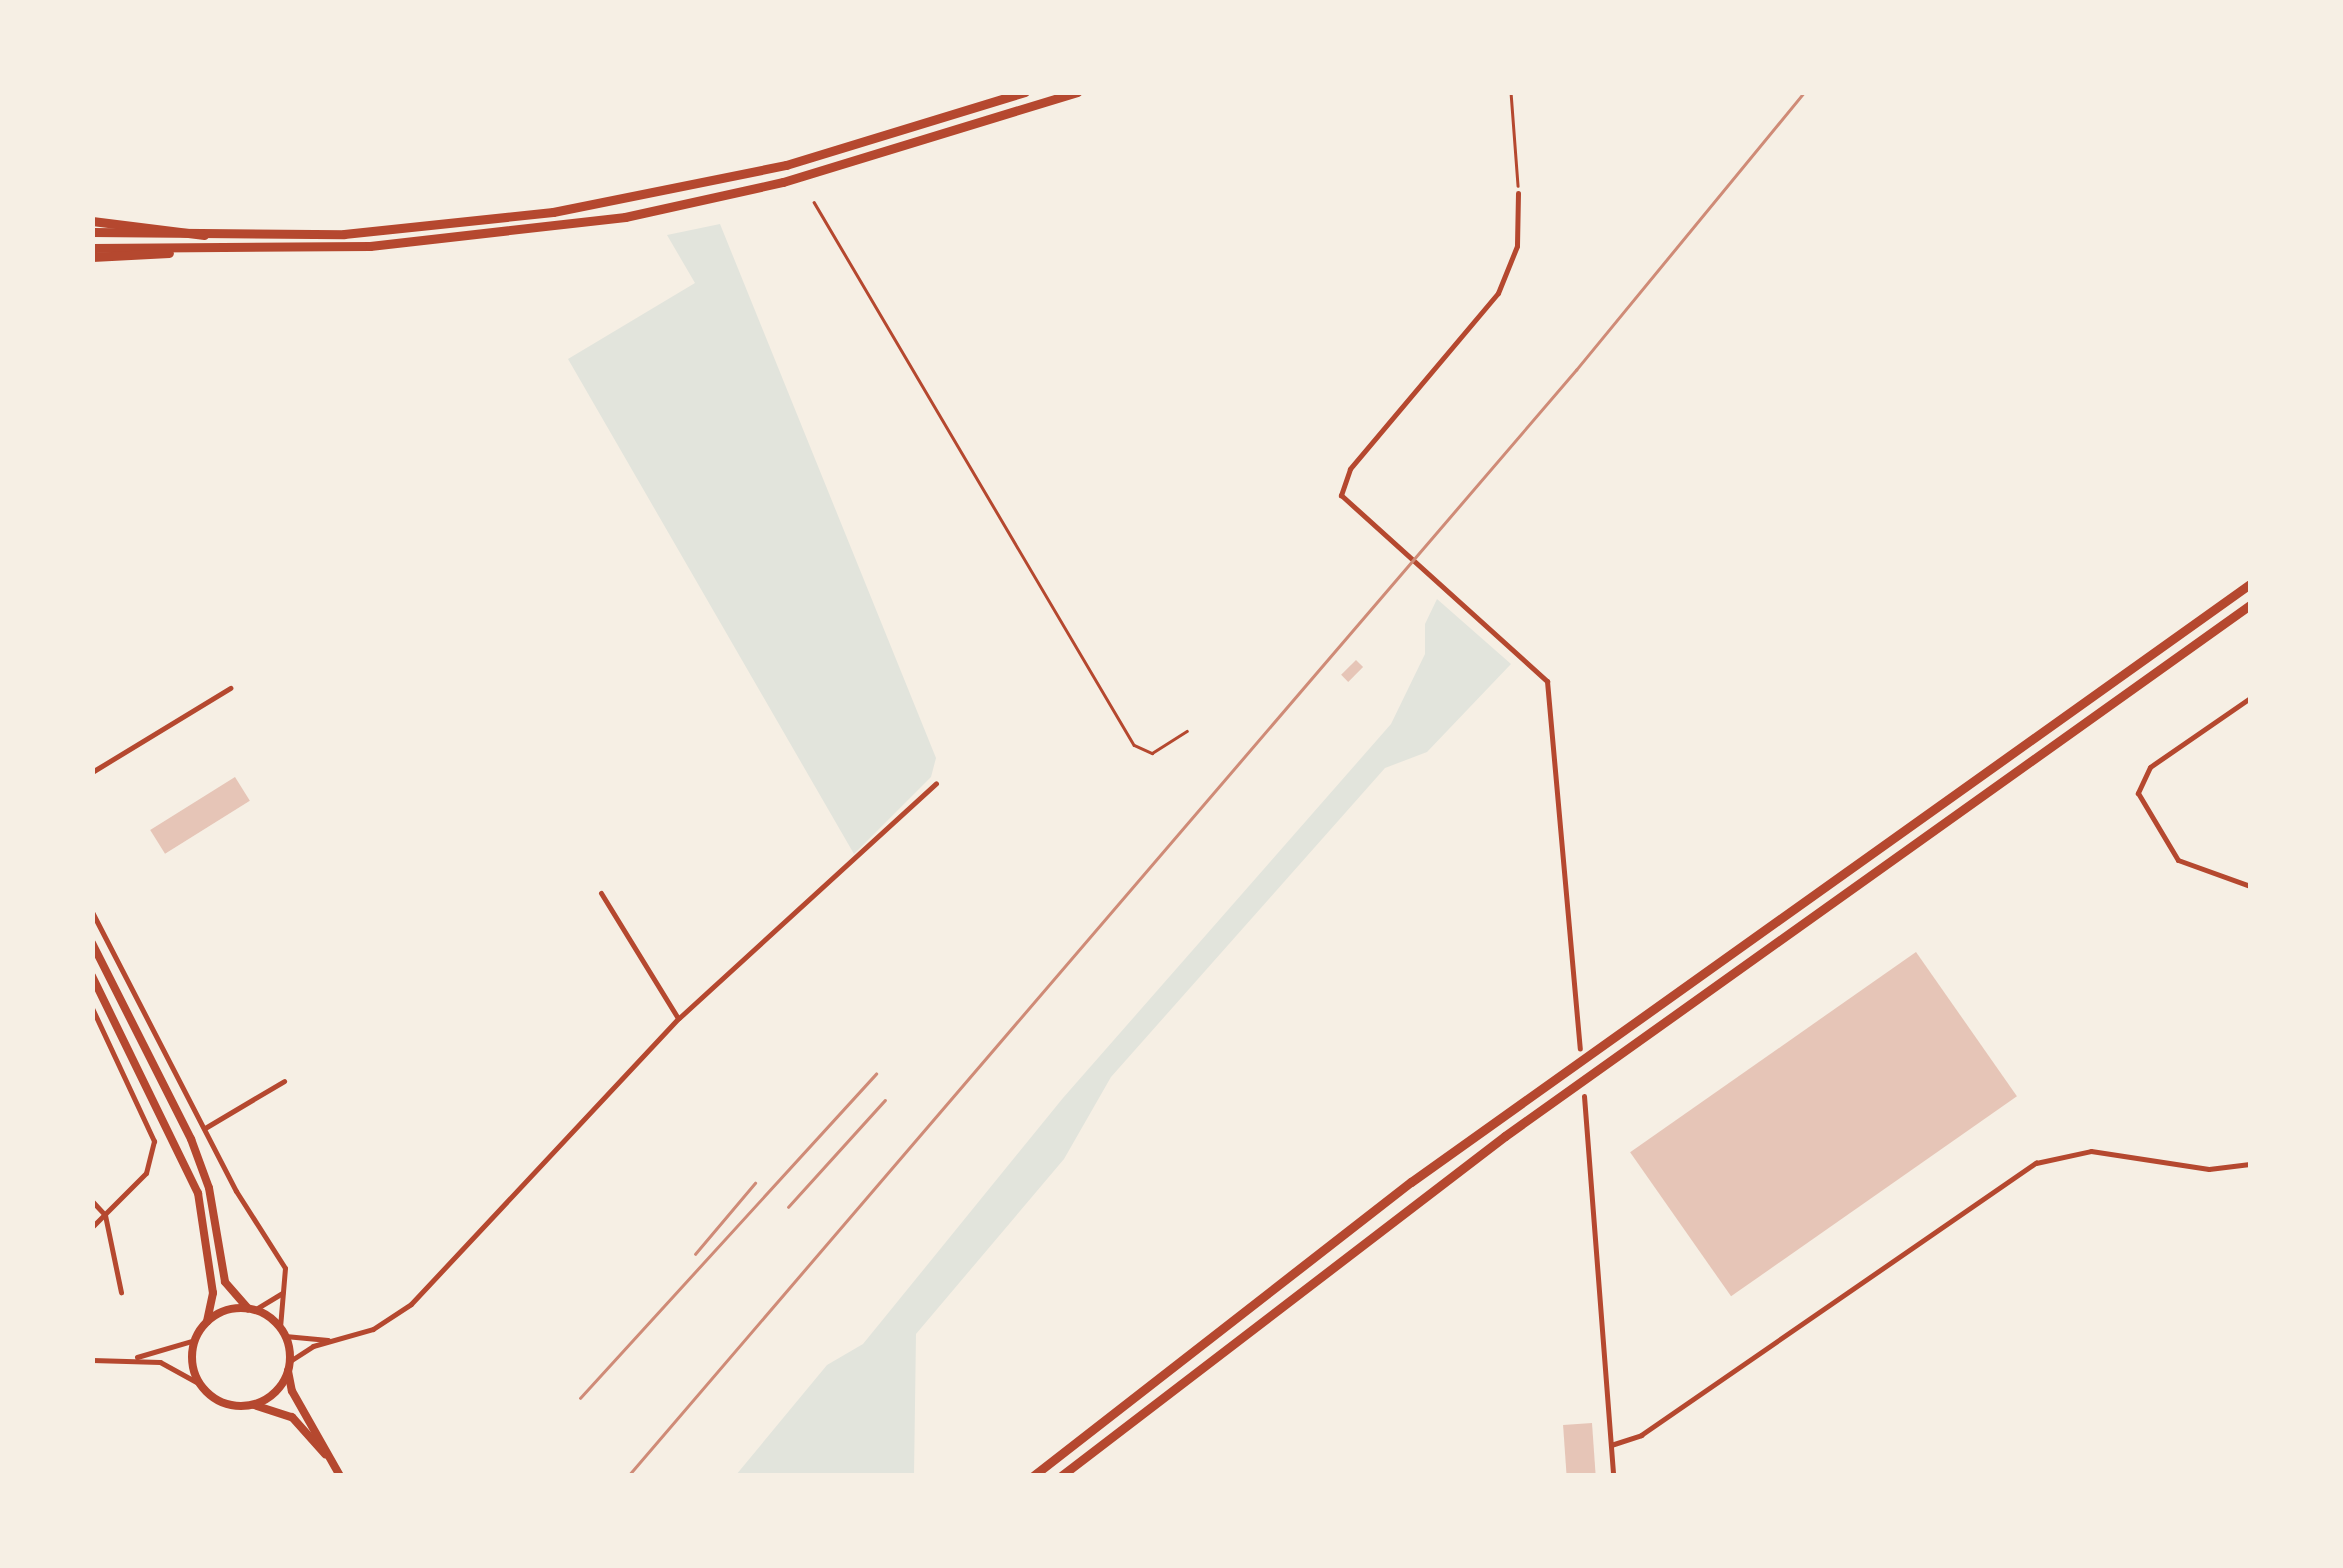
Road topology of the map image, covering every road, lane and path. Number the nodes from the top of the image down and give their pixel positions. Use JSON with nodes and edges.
{"nodes":[{"id":1,"x":1025,"y":92,"type":"edge"},
{"id":2,"x":1078,"y":92,"type":"edge"},
{"id":3,"x":1511,"y":92,"type":"edge"},
{"id":4,"x":1518,"y":192,"type":"joint"},
{"id":5,"x":814,"y":202,"type":"dead end"},
{"id":6,"x":92,"y":221,"type":"edge"},
{"id":7,"x":92,"y":232,"type":"edge"},
{"id":8,"x":206,"y":236,"type":"junction"},
{"id":9,"x":92,"y":248,"type":"edge"},
{"id":10,"x":173,"y":251,"type":"junction"},
{"id":11,"x":92,"y":257,"type":"edge"},
{"id":12,"x":2250,"y":584,"type":"edge"},
{"id":13,"x":2250,"y":605,"type":"edge"},
{"id":14,"x":230,"y":688,"type":"dead end"},
{"id":15,"x":2250,"y":698,"type":"edge"},
{"id":16,"x":1187,"y":731,"type":"dead end"},
{"id":17,"x":92,"y":772,"type":"edge"},
{"id":18,"x":936,"y":783,"type":"dead end"},
{"id":19,"x":2250,"y":886,"type":"edge"},
{"id":20,"x":601,"y":893,"type":"dead end"},
{"id":21,"x":92,"y":912,"type":"edge"},
{"id":22,"x":92,"y":943,"type":"edge"},
{"id":23,"x":92,"y":976,"type":"edge"},
{"id":24,"x":92,"y":1008,"type":"edge"},
{"id":25,"x":679,"y":1018,"type":"junction"},
{"id":26,"x":1580,"y":1050,"type":"dead end"},
{"id":27,"x":284,"y":1080,"type":"dead end"},
{"id":28,"x":1584,"y":1096,"type":"dead end"},
{"id":29,"x":204,"y":1128,"type":"junction"},
{"id":30,"x":2250,"y":1164,"type":"edge"},
{"id":31,"x":92,"y":1200,"type":"edge"},
{"id":32,"x":105,"y":1216,"type":"junction"},
{"id":33,"x":92,"y":1227,"type":"edge"},
{"id":34,"x":121,"y":1292,"type":"dead end"},
{"id":35,"x":285,"y":1292,"type":"junction"},
{"id":36,"x":251,"y":1309,"type":"junction"},
{"id":37,"x":208,"y":1321,"type":"junction"},
{"id":38,"x":283,"y":1331,"type":"junction"},
{"id":39,"x":194,"y":1340,"type":"junction"},
{"id":40,"x":336,"y":1340,"type":"junction"},
{"id":41,"x":129,"y":1359,"type":"junction"},
{"id":42,"x":92,"y":1360,"type":"edge"},
{"id":43,"x":289,"y":1366,"type":"junction"},
{"id":44,"x":198,"y":1382,"type":"junction"},
{"id":45,"x":254,"y":1405,"type":"junction"},
{"id":46,"x":1610,"y":1444,"type":"junction"},
{"id":47,"x":338,"y":1473,"type":"edge"},
{"id":48,"x":1033,"y":1476,"type":"edge"},
{"id":49,"x":1061,"y":1476,"type":"edge"},
{"id":50,"x":1613,"y":1476,"type":"edge"}],
"edges":[{"from":1,"to":8,"type":"highway"},
{"from":2,"to":10,"type":"highway"},
{"from":3,"to":4,"type":"path"},
{"from":4,"to":26,"type":"street"},
{"from":5,"to":16,"type":"path"},
{"from":6,"to":8,"type":"highway"},
{"from":7,"to":8,"type":"highway"},
{"from":9,"to":10,"type":"highway"},
{"from":10,"to":11,"type":"highway"},
{"from":12,"to":48,"type":"highway"},
{"from":13,"to":49,"type":"highway"},
{"from":14,"to":17,"type":"street"},
{"from":15,"to":19,"type":"street"},
{"from":18,"to":25,"type":"street"},
{"from":20,"to":25,"type":"street"},
{"from":21,"to":29,"type":"street"},
{"from":22,"to":36,"type":"main road"},
{"from":23,"to":37,"type":"main road"},
{"from":24,"to":32,"type":"street"},
{"from":25,"to":40,"type":"street"},
{"from":27,"to":29,"type":"street"},
{"from":28,"to":46,"type":"street"},
{"from":29,"to":35,"type":"street"},
{"from":30,"to":46,"type":"street"},
{"from":31,"to":32,"type":"street"},
{"from":32,"to":33,"type":"street"},
{"from":32,"to":34,"type":"street"},
{"from":35,"to":36,"type":"street"},
{"from":35,"to":38,"type":"street"},
{"from":36,"to":37,"type":"main road"},
{"from":36,"to":38,"type":"main road"},
{"from":37,"to":39,"type":"main road"},
{"from":38,"to":40,"type":"street"},
{"from":38,"to":43,"type":"main road"},
{"from":39,"to":41,"type":"street"},
{"from":39,"to":44,"type":"main road"},
{"from":40,"to":43,"type":"street"},
{"from":41,"to":42,"type":"street"},
{"from":41,"to":44,"type":"street"},
{"from":43,"to":45,"type":"main road"},
{"from":43,"to":47,"type":"main road"},
{"from":44,"to":45,"type":"main road"},
{"from":45,"to":47,"type":"main road"},
{"from":46,"to":50,"type":"street"}]}
